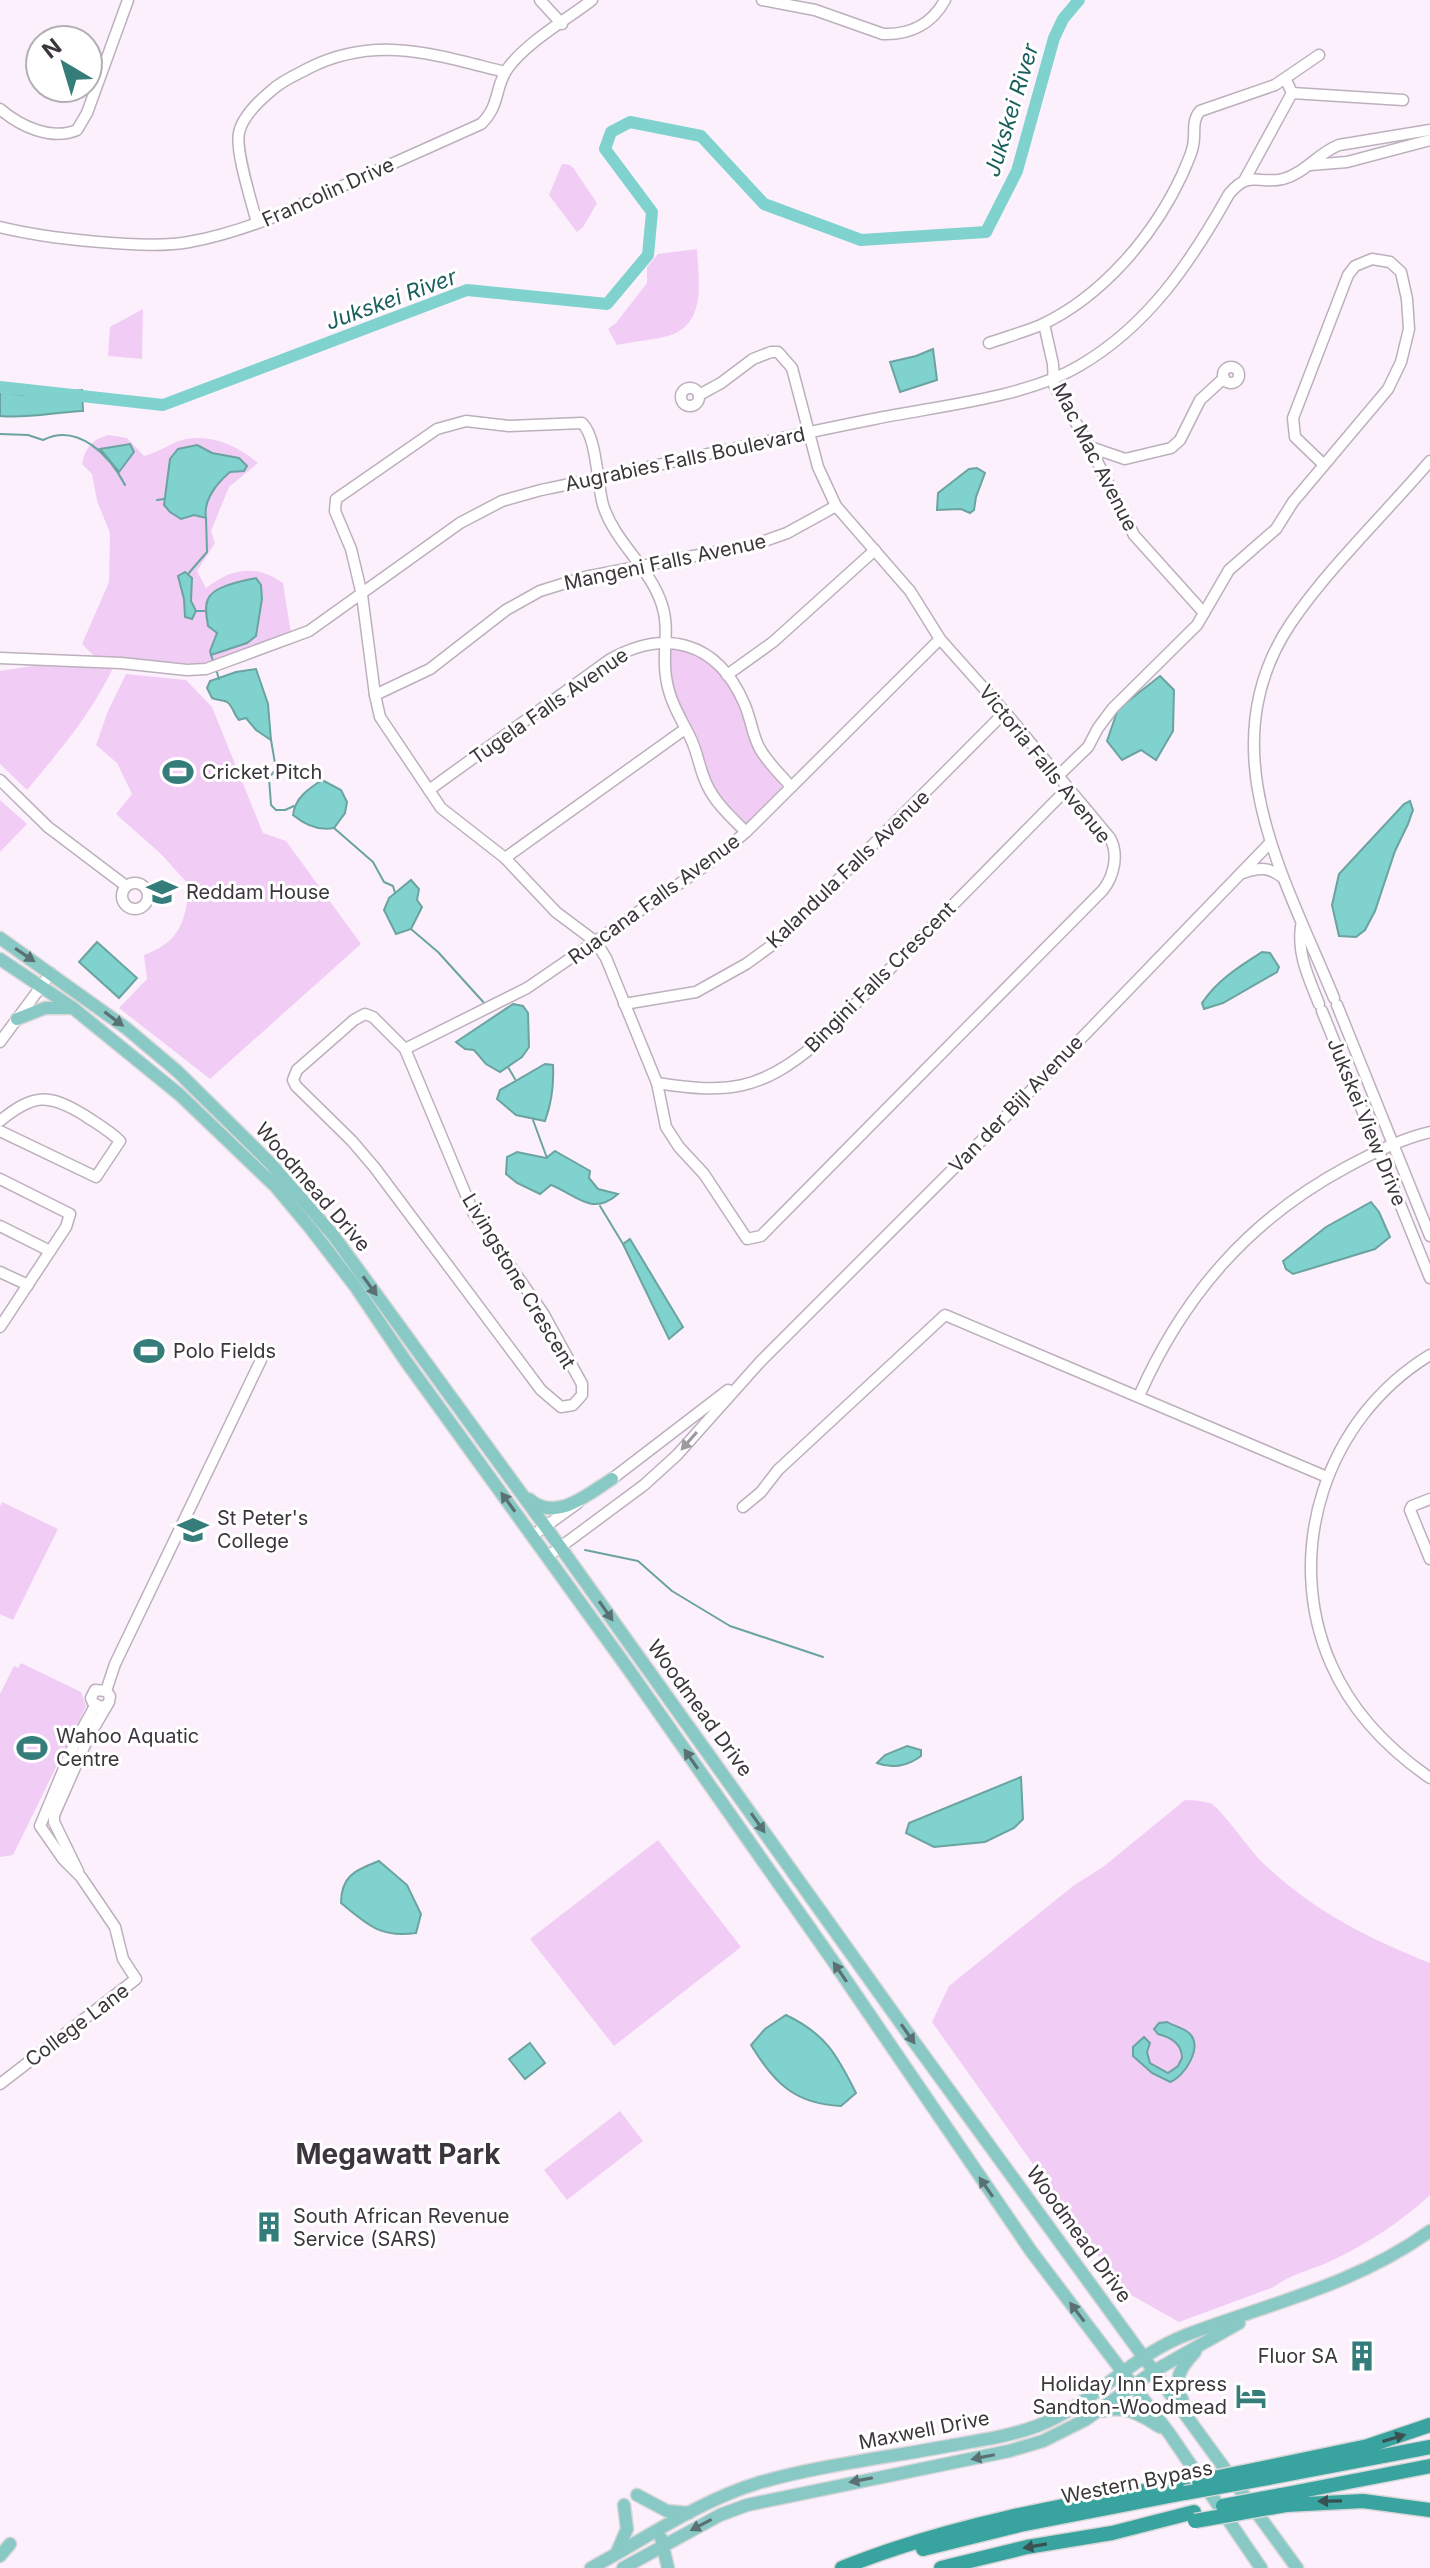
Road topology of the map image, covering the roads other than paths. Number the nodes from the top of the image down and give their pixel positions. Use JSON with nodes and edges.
{"nodes":[{"id":1,"x":128,"y":0,"type":"edge"},
{"id":2,"x":540,"y":0,"type":"edge"},
{"id":3,"x":592,"y":0,"type":"edge"},
{"id":4,"x":762,"y":0,"type":"edge"},
{"id":5,"x":945,"y":0,"type":"edge"},
{"id":6,"x":562,"y":24,"type":"junction"},
{"id":7,"x":1319,"y":55,"type":"dead end"},
{"id":8,"x":505,"y":72,"type":"junction"},
{"id":9,"x":1286,"y":80,"type":"junction"},
{"id":10,"x":1292,"y":93,"type":"junction"},
{"id":11,"x":1403,"y":100,"type":"dead end"},
{"id":12,"x":0,"y":109,"type":"edge"},
{"id":13,"x":1430,"y":130,"type":"edge"},
{"id":14,"x":1430,"y":140,"type":"edge"},
{"id":15,"x":1363,"y":141,"type":"junction"},
{"id":16,"x":1366,"y":157,"type":"junction"},
{"id":17,"x":1310,"y":165,"type":"junction"},
{"id":18,"x":1245,"y":179,"type":"junction"},
{"id":19,"x":257,"y":223,"type":"junction"},
{"id":20,"x":0,"y":227,"type":"edge"},
{"id":21,"x":1044,"y":324,"type":"junction"},
{"id":22,"x":989,"y":343,"type":"dead end"},
{"id":23,"x":1224,"y":378,"type":"dead end"},
{"id":24,"x":1053,"y":379,"type":"junction"},
{"id":25,"x":699,"y":395,"type":"dead end"},
{"id":26,"x":810,"y":432,"type":"junction"},
{"id":27,"x":1090,"y":447,"type":"junction"},
{"id":28,"x":1430,"y":461,"type":"edge"},
{"id":29,"x":1324,"y":465,"type":"junction"},
{"id":30,"x":597,"y":478,"type":"junction"},
{"id":31,"x":836,"y":506,"type":"junction"},
{"id":32,"x":875,"y":550,"type":"junction"},
{"id":33,"x":640,"y":568,"type":"junction"},
{"id":34,"x":362,"y":595,"type":"junction"},
{"id":35,"x":1204,"y":613,"type":"junction"},
{"id":36,"x":940,"y":639,"type":"junction"},
{"id":37,"x":666,"y":641,"type":"junction"},
{"id":38,"x":5,"y":659,"type":"edge"},
{"id":39,"x":0,"y":667,"type":"edge"},
{"id":40,"x":727,"y":675,"type":"junction"},
{"id":41,"x":375,"y":695,"type":"junction"},
{"id":42,"x":1005,"y":712,"type":"junction"},
{"id":43,"x":685,"y":729,"type":"junction"},
{"id":44,"x":1057,"y":777,"type":"junction"},
{"id":45,"x":0,"y":780,"type":"edge"},
{"id":46,"x":791,"y":787,"type":"junction"},
{"id":47,"x":1067,"y":789,"type":"junction"},
{"id":48,"x":429,"y":790,"type":"junction"},
{"id":49,"x":746,"y":832,"type":"junction"},
{"id":50,"x":1270,"y":843,"type":"junction"},
{"id":51,"x":505,"y":858,"type":"junction"},
{"id":52,"x":1242,"y":873,"type":"junction"},
{"id":53,"x":1285,"y":879,"type":"junction"},
{"id":54,"x":126,"y":886,"type":"dead end"},
{"id":55,"x":1301,"y":926,"type":"junction"},
{"id":56,"x":0,"y":938,"type":"edge"},
{"id":57,"x":596,"y":942,"type":"junction"},
{"id":58,"x":0,"y":959,"type":"edge"},
{"id":59,"x":1322,"y":968,"type":"junction"},
{"id":60,"x":51,"y":973,"type":"junction"},
{"id":61,"x":1307,"y":974,"type":"junction"},
{"id":62,"x":41,"y":986,"type":"junction"},
{"id":63,"x":624,"y":1004,"type":"junction"},
{"id":64,"x":1337,"y":1006,"type":"junction"},
{"id":65,"x":73,"y":1008,"type":"junction"},
{"id":66,"x":1322,"y":1012,"type":"junction"},
{"id":67,"x":17,"y":1019,"type":"junction"},
{"id":68,"x":0,"y":1042,"type":"edge"},
{"id":69,"x":405,"y":1049,"type":"junction"},
{"id":70,"x":657,"y":1083,"type":"junction"},
{"id":71,"x":0,"y":1121,"type":"edge"},
{"id":72,"x":0,"y":1131,"type":"edge"},
{"id":73,"x":1430,"y":1132,"type":"edge"},
{"id":74,"x":1393,"y":1144,"type":"junction"},
{"id":75,"x":1378,"y":1150,"type":"junction"},
{"id":76,"x":0,"y":1179,"type":"edge"},
{"id":77,"x":0,"y":1226,"type":"edge"},
{"id":78,"x":1430,"y":1236,"type":"edge"},
{"id":79,"x":50,"y":1251,"type":"junction"},
{"id":80,"x":0,"y":1272,"type":"edge"},
{"id":81,"x":1430,"y":1278,"type":"edge"},
{"id":82,"x":28,"y":1285,"type":"junction"},
{"id":83,"x":2,"y":1321,"type":"edge"},
{"id":84,"x":1430,"y":1355,"type":"edge"},
{"id":85,"x":261,"y":1360,"type":"dead end"},
{"id":86,"x":760,"y":1362,"type":"junction"},
{"id":87,"x":1139,"y":1396,"type":"junction"},
{"id":88,"x":1327,"y":1477,"type":"junction"},
{"id":89,"x":612,"y":1479,"type":"junction"},
{"id":90,"x":518,"y":1489,"type":"junction"},
{"id":91,"x":1430,"y":1499,"type":"edge"},
{"id":92,"x":743,"y":1507,"type":"dead end"},
{"id":93,"x":546,"y":1527,"type":"junction"},
{"id":94,"x":532,"y":1536,"type":"junction"},
{"id":95,"x":561,"y":1548,"type":"junction"},
{"id":96,"x":547,"y":1557,"type":"junction"},
{"id":97,"x":1430,"y":1559,"type":"edge"},
{"id":98,"x":106,"y":1691,"type":"junction"},
{"id":99,"x":107,"y":1705,"type":"junction"},
{"id":100,"x":95,"y":1706,"type":"junction"},
{"id":101,"x":1430,"y":1778,"type":"edge"},
{"id":102,"x":81,"y":1877,"type":"junction"},
{"id":103,"x":0,"y":2084,"type":"edge"},
{"id":104,"x":1430,"y":2231,"type":"edge"},
{"id":105,"x":1256,"y":2313,"type":"junction"},
{"id":106,"x":1206,"y":2342,"type":"junction"},
{"id":107,"x":1145,"y":2357,"type":"junction"},
{"id":108,"x":1154,"y":2371,"type":"junction"},
{"id":109,"x":1123,"y":2373,"type":"junction"},
{"id":110,"x":1133,"y":2387,"type":"junction"},
{"id":111,"x":1085,"y":2420,"type":"junction"},
{"id":112,"x":1191,"y":2420,"type":"junction"},
{"id":113,"x":1430,"y":2425,"type":"edge"},
{"id":114,"x":1169,"y":2433,"type":"junction"},
{"id":115,"x":1430,"y":2447,"type":"edge"},
{"id":116,"x":1430,"y":2466,"type":"edge"},
{"id":117,"x":1266,"y":2473,"type":"junction"},
{"id":118,"x":1184,"y":2488,"type":"junction"},
{"id":119,"x":637,"y":2495,"type":"dead end"},
{"id":120,"x":1284,"y":2500,"type":"junction"},
{"id":121,"x":624,"y":2505,"type":"dead end"},
{"id":122,"x":1430,"y":2510,"type":"edge"},
{"id":123,"x":691,"y":2513,"type":"junction"},
{"id":124,"x":658,"y":2531,"type":"junction"},
{"id":125,"x":645,"y":2538,"type":"junction"},
{"id":126,"x":10,"y":2544,"type":"dead end"},
{"id":127,"x":658,"y":2548,"type":"junction"},
{"id":128,"x":616,"y":2555,"type":"junction"},
{"id":129,"x":0,"y":2556,"type":"edge"},
{"id":130,"x":591,"y":2568,"type":"edge"},
{"id":131,"x":624,"y":2568,"type":"edge"},
{"id":132,"x":649,"y":2568,"type":"edge"},
{"id":133,"x":660,"y":2568,"type":"edge"},
{"id":134,"x":668,"y":2568,"type":"edge"},
{"id":135,"x":842,"y":2568,"type":"edge"},
{"id":136,"x":855,"y":2568,"type":"edge"},
{"id":137,"x":941,"y":2568,"type":"edge"},
{"id":138,"x":1261,"y":2568,"type":"edge"},
{"id":139,"x":1297,"y":2568,"type":"edge"}],
"edges":[{"from":1,"to":12,"type":"street"},
{"from":2,"to":6,"type":"street"},
{"from":3,"to":6,"type":"street","name":"Francolin Drive"},
{"from":4,"to":5,"type":"street"},
{"from":6,"to":8,"type":"street","name":"Francolin Drive"},
{"from":7,"to":9,"type":"street"},
{"from":8,"to":19,"type":"street","name":"Francolin Drive"},
{"from":8,"to":19,"type":"street"},
{"from":9,"to":10,"type":"street"},
{"from":9,"to":21,"type":"street"},
{"from":10,"to":11,"type":"street"},
{"from":10,"to":18,"type":"street","name":"Augrabies Falls Boulevard"},
{"from":13,"to":15,"type":"street"},
{"from":14,"to":16,"type":"street"},
{"from":15,"to":16,"type":"street"},
{"from":15,"to":17,"type":"street"},
{"from":16,"to":17,"type":"street"},
{"from":17,"to":18,"type":"street"},
{"from":18,"to":24,"type":"street","name":"Augrabies Falls Boulevard"},
{"from":19,"to":20,"type":"street","name":"Francolin Drive"},
{"from":21,"to":22,"type":"street"},
{"from":21,"to":24,"type":"street","name":"Mac Mac Avenue"},
{"from":23,"to":27,"type":"street"},
{"from":24,"to":26,"type":"street","name":"Augrabies Falls Boulevard"},
{"from":24,"to":27,"type":"street","name":"Mac Mac Avenue"},
{"from":25,"to":26,"type":"street","name":"Victoria Falls Avenue"},
{"from":26,"to":30,"type":"street","name":"Augrabies Falls Boulevard"},
{"from":26,"to":31,"type":"street","name":"Victoria Falls Avenue"},
{"from":27,"to":35,"type":"street","name":"Mac Mac Avenue"},
{"from":28,"to":50,"type":"street","name":"Jukskei View Drive"},
{"from":29,"to":29,"type":"street"},
{"from":29,"to":35,"type":"street"},
{"from":30,"to":33,"type":"street"},
{"from":30,"to":34,"type":"street","name":"Augrabies Falls Boulevard"},
{"from":30,"to":34,"type":"street"},
{"from":31,"to":32,"type":"street","name":"Victoria Falls Avenue"},
{"from":31,"to":33,"type":"street","name":"Mangeni Falls Avenue"},
{"from":32,"to":36,"type":"street","name":"Victoria Falls Avenue"},
{"from":32,"to":40,"type":"street"},
{"from":33,"to":37,"type":"street"},
{"from":33,"to":41,"type":"street","name":"Mangeni Falls Avenue"},
{"from":34,"to":38,"type":"street","name":"Augrabies Falls Boulevard"},
{"from":34,"to":41,"type":"street"},
{"from":35,"to":44,"type":"street"},
{"from":36,"to":42,"type":"street","name":"Victoria Falls Avenue"},
{"from":36,"to":46,"type":"street","name":"Ruacana Falls Avenue"},
{"from":37,"to":40,"type":"street"},
{"from":37,"to":43,"type":"street"},
{"from":37,"to":48,"type":"street","name":"Tugela Falls Avenue"},
{"from":38,"to":39,"type":"street","name":"Augrabies Falls Boulevard"},
{"from":40,"to":46,"type":"street"},
{"from":41,"to":48,"type":"street"},
{"from":42,"to":44,"type":"street","name":"Victoria Falls Avenue"},
{"from":42,"to":63,"type":"street","name":"Kalandula Falls Avenue"},
{"from":43,"to":49,"type":"street"},
{"from":43,"to":51,"type":"street"},
{"from":44,"to":47,"type":"street","name":"Victoria Falls Avenue"},
{"from":45,"to":54,"type":"street"},
{"from":46,"to":49,"type":"street","name":"Ruacana Falls Avenue"},
{"from":47,"to":70,"type":"street","name":"Bingini Falls Crescent"},
{"from":47,"to":70,"type":"street","name":"Victoria Falls Avenue"},
{"from":48,"to":51,"type":"street"},
{"from":49,"to":57,"type":"street","name":"Ruacana Falls Avenue"},
{"from":50,"to":52,"type":"street","name":"Van der Bijl Avenue"},
{"from":50,"to":53,"type":"street","name":"Jukskei View Drive"},
{"from":51,"to":57,"type":"street"},
{"from":52,"to":53,"type":"street"},
{"from":52,"to":86,"type":"street","name":"Van der Bijl Avenue"},
{"from":53,"to":55,"type":"street","name":"Jukskei View Drive"},
{"from":55,"to":59,"type":"street","name":"Jukskei View Drive"},
{"from":55,"to":61,"type":"street","name":"Jukskei View Drive"},
{"from":56,"to":60,"type":"main road","name":"Woodmead Drive","one_way":true},
{"from":57,"to":63,"type":"street"},
{"from":57,"to":69,"type":"street","name":"Ruacana Falls Avenue"},
{"from":58,"to":62,"type":"main road","name":"Woodmead Drive"},
{"from":59,"to":61,"type":"street"},
{"from":59,"to":64,"type":"street","name":"Jukskei View Drive"},
{"from":60,"to":62,"type":"street"},
{"from":60,"to":90,"type":"main road","name":"Woodmead Drive","one_way":true},
{"from":61,"to":66,"type":"street","name":"Jukskei View Drive"},
{"from":62,"to":65,"type":"main road","name":"Woodmead Drive"},
{"from":62,"to":67,"type":"street"},
{"from":63,"to":70,"type":"street"},
{"from":64,"to":66,"type":"street"},
{"from":64,"to":74,"type":"street","name":"Jukskei View Drive"},
{"from":65,"to":67,"type":"main road"},
{"from":94,"to":65,"type":"main road","name":"Woodmead Drive","one_way":true},
{"from":66,"to":75,"type":"street","name":"Jukskei View Drive"},
{"from":67,"to":68,"type":"street"},
{"from":69,"to":69,"type":"street","name":"Livingstone Crescent"},
{"from":71,"to":72,"type":"street"},
{"from":73,"to":74,"type":"street"},
{"from":74,"to":75,"type":"street"},
{"from":74,"to":78,"type":"street","name":"Jukskei View Drive"},
{"from":75,"to":81,"type":"street","name":"Jukskei View Drive"},
{"from":75,"to":87,"type":"street"},
{"from":76,"to":79,"type":"street"},
{"from":77,"to":79,"type":"street"},
{"from":79,"to":82,"type":"street"},
{"from":80,"to":82,"type":"street"},
{"from":82,"to":83,"type":"street"},
{"from":84,"to":88,"type":"street"},
{"from":85,"to":98,"type":"street"},
{"from":86,"to":89,"type":"street","name":"Van der Bijl Avenue"},
{"from":86,"to":95,"type":"street","name":"Van der Bijl Avenue","one_way":true},
{"from":87,"to":88,"type":"street"},
{"from":87,"to":92,"type":"street"},
{"from":88,"to":101,"type":"street"},
{"from":89,"to":90,"type":"main road"},
{"from":89,"to":93,"type":"street","name":"Van der Bijl Avenue"},
{"from":90,"to":93,"type":"main road","name":"Woodmead Drive"},
{"from":91,"to":97,"type":"street"},
{"from":93,"to":94,"type":"street","name":"Van der Bijl Avenue"},
{"from":93,"to":95,"type":"main road","name":"Woodmead Drive"},
{"from":94,"to":96,"type":"main road","name":"Woodmead Drive"},
{"from":95,"to":96,"type":"street","name":"Van der Bijl Avenue"},
{"from":95,"to":107,"type":"main road","name":"Woodmead Drive","one_way":true},
{"from":109,"to":96,"type":"main road","name":"Woodmead Drive","one_way":true},
{"from":98,"to":99,"type":"street"},
{"from":98,"to":100,"type":"street"},
{"from":99,"to":100,"type":"street"},
{"from":99,"to":102,"type":"street","name":"College Lane"},
{"from":100,"to":102,"type":"street","name":"College Lane"},
{"from":102,"to":103,"type":"street","name":"College Lane"},
{"from":104,"to":105,"type":"main road","name":"Maxwell Drive"},
{"from":105,"to":106,"type":"main road","name":"Maxwell Drive"},
{"from":105,"to":107,"type":"main road","name":"Maxwell Drive"},
{"from":106,"to":108,"type":"main road","name":"Maxwell Drive"},
{"from":106,"to":112,"type":"main road"},
{"from":107,"to":108,"type":"main road","name":"Woodmead Drive"},
{"from":107,"to":109,"type":"main road","name":"Maxwell Drive"},
{"from":108,"to":110,"type":"main road","name":"Maxwell Drive"},
{"from":108,"to":112,"type":"main road","name":"Woodmead Drive"},
{"from":109,"to":110,"type":"main road","name":"Woodmead Drive"},
{"from":109,"to":123,"type":"main road","name":"Maxwell Drive"},
{"from":110,"to":111,"type":"main road","name":"Maxwell Drive"},
{"from":110,"to":114,"type":"main road","name":"Woodmead Drive"},
{"from":111,"to":114,"type":"main road"},
{"from":111,"to":127,"type":"main road","name":"Maxwell Drive","one_way":true},
{"from":112,"to":139,"type":"main road","name":"Woodmead Drive"},
{"from":117,"to":113,"type":"highway","one_way":true},
{"from":114,"to":138,"type":"main road","name":"Woodmead Drive"},
{"from":115,"to":117,"type":"highway","name":"Western Bypass"},
{"from":116,"to":120,"type":"highway","name":"Western Bypass"},
{"from":117,"to":118,"type":"highway","name":"Western Bypass","bridge":true},
{"from":118,"to":135,"type":"highway"},
{"from":118,"to":136,"type":"highway","name":"Western Bypass"},
{"from":119,"to":123,"type":"main road"},
{"from":122,"to":120,"type":"highway","one_way":true},
{"from":120,"to":137,"type":"highway","name":"Western Bypass","one_way":true,"bridge":true},
{"from":121,"to":128,"type":"main road"},
{"from":123,"to":124,"type":"main road","name":"Maxwell Drive"},
{"from":124,"to":125,"type":"main road","name":"Maxwell Drive"},
{"from":124,"to":127,"type":"main road"},
{"from":125,"to":127,"type":"main road"},
{"from":125,"to":128,"type":"main road","name":"Maxwell Drive"},
{"from":126,"to":129,"type":"main road"},
{"from":127,"to":131,"type":"main road","name":"Maxwell Drive"},
{"from":127,"to":133,"type":"main road"},
{"from":127,"to":134,"type":"main road"},
{"from":128,"to":130,"type":"main road","name":"Maxwell Drive"},
{"from":131,"to":132,"type":"main road"}]}
